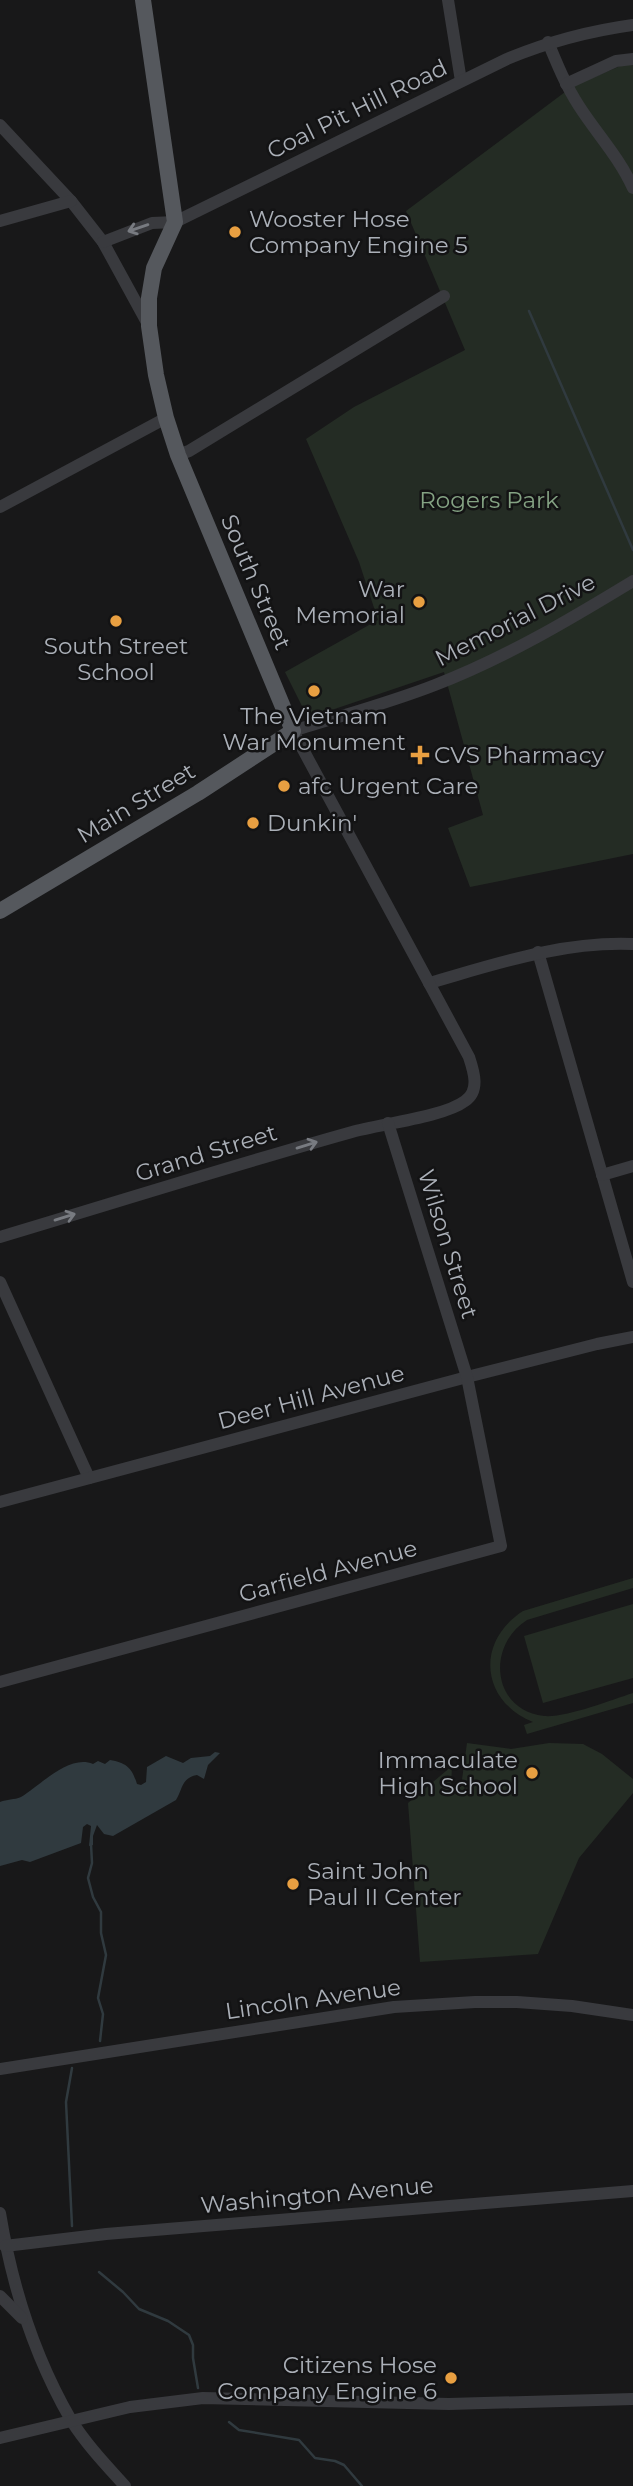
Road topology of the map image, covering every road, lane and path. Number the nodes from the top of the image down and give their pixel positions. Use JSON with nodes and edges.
{"nodes":[{"id":1,"x":143,"y":0,"type":"edge"},
{"id":2,"x":448,"y":0,"type":"edge"},
{"id":3,"x":633,"y":25,"type":"edge"},
{"id":4,"x":548,"y":42,"type":"junction"},
{"id":5,"x":633,"y":59,"type":"edge"},
{"id":6,"x":461,"y":81,"type":"junction"},
{"id":7,"x":566,"y":85,"type":"junction"},
{"id":8,"x":0,"y":125,"type":"edge"},
{"id":9,"x":633,"y":188,"type":"edge"},
{"id":10,"x":71,"y":201,"type":"junction"},
{"id":11,"x":0,"y":221,"type":"edge"},
{"id":12,"x":175,"y":222,"type":"junction"},
{"id":13,"x":103,"y":242,"type":"junction"},
{"id":14,"x":444,"y":296,"type":"dead end"},
{"id":15,"x":149,"y":326,"type":"junction"},
{"id":16,"x":166,"y":418,"type":"junction"},
{"id":17,"x":178,"y":455,"type":"junction"},
{"id":18,"x":0,"y":507,"type":"edge"},
{"id":19,"x":633,"y":581,"type":"edge"},
{"id":20,"x":293,"y":731,"type":"junction"},
{"id":21,"x":0,"y":911,"type":"edge"},
{"id":22,"x":633,"y":944,"type":"edge"},
{"id":23,"x":538,"y":953,"type":"junction"},
{"id":24,"x":429,"y":983,"type":"junction"},
{"id":25,"x":425,"y":1115,"type":"joint"},
{"id":26,"x":388,"y":1123,"type":"junction"},
{"id":27,"x":633,"y":1166,"type":"edge"},
{"id":28,"x":602,"y":1175,"type":"junction"},
{"id":29,"x":0,"y":1237,"type":"edge"},
{"id":30,"x":0,"y":1282,"type":"edge"},
{"id":31,"x":633,"y":1282,"type":"edge"},
{"id":32,"x":633,"y":1337,"type":"edge"},
{"id":33,"x":467,"y":1377,"type":"junction"},
{"id":34,"x":89,"y":1478,"type":"junction"},
{"id":35,"x":0,"y":1502,"type":"edge"},
{"id":36,"x":0,"y":1682,"type":"edge"},
{"id":37,"x":633,"y":2015,"type":"edge"},
{"id":38,"x":0,"y":2068,"type":"edge"},
{"id":39,"x":633,"y":2191,"type":"edge"},
{"id":40,"x":0,"y":2213,"type":"edge"},
{"id":41,"x":5,"y":2246,"type":"junction"},
{"id":42,"x":5,"y":2270,"type":"edge"},
{"id":43,"x":0,"y":2296,"type":"edge"},
{"id":44,"x":28,"y":2325,"type":"junction"},
{"id":45,"x":633,"y":2399,"type":"edge"},
{"id":46,"x":72,"y":2421,"type":"junction"},
{"id":47,"x":0,"y":2438,"type":"edge"},
{"id":48,"x":125,"y":2486,"type":"edge"}],
"edges":[{"from":1,"to":12,"type":"main road"},
{"from":2,"to":6,"type":"street"},
{"from":3,"to":4,"type":"street","name":"Coal Pit Hill Road"},
{"from":4,"to":6,"type":"street","name":"Coal Pit Hill Road"},
{"from":4,"to":7,"type":"street"},
{"from":5,"to":7,"type":"street"},
{"from":6,"to":12,"type":"street","name":"Coal Pit Hill Road"},
{"from":7,"to":9,"type":"street"},
{"from":8,"to":10,"type":"street"},
{"from":10,"to":11,"type":"street"},
{"from":10,"to":13,"type":"street"},
{"from":12,"to":13,"type":"street","name":"Coal Pit Hill Road","one_way":true},
{"from":12,"to":15,"type":"main road","name":"South Street"},
{"from":13,"to":15,"type":"street"},
{"from":14,"to":17,"type":"street"},
{"from":15,"to":16,"type":"main road","name":"South Street"},
{"from":16,"to":17,"type":"main road","name":"South Street"},
{"from":16,"to":18,"type":"street"},
{"from":17,"to":20,"type":"main road","name":"South Street"},
{"from":19,"to":20,"type":"street","name":"Memorial Drive"},
{"from":20,"to":21,"type":"main road","name":"Main Street"},
{"from":20,"to":24,"type":"street","name":"South Street"},
{"from":22,"to":23,"type":"street"},
{"from":23,"to":24,"type":"street"},
{"from":23,"to":28,"type":"street"},
{"from":24,"to":25,"type":"street","name":"South Street"},
{"from":25,"to":26,"type":"street","name":"Grand Street"},
{"from":29,"to":26,"type":"street","name":"Grand Street","one_way":true},
{"from":26,"to":33,"type":"street","name":"Wilson Street"},
{"from":27,"to":28,"type":"street"},
{"from":28,"to":31,"type":"street"},
{"from":30,"to":34,"type":"street"},
{"from":32,"to":33,"type":"street","name":"Deer Hill Avenue"},
{"from":33,"to":34,"type":"street","name":"Deer Hill Avenue"},
{"from":33,"to":36,"type":"street","name":"Garfield Avenue"},
{"from":34,"to":35,"type":"street","name":"Deer Hill Avenue"},
{"from":37,"to":38,"type":"street","name":"Lincoln Avenue"},
{"from":39,"to":41,"type":"street","name":"Washington Avenue"},
{"from":40,"to":41,"type":"street"},
{"from":41,"to":42,"type":"street"},
{"from":42,"to":44,"type":"street"},
{"from":43,"to":44,"type":"street"},
{"from":44,"to":46,"type":"street"},
{"from":45,"to":46,"type":"street"},
{"from":46,"to":47,"type":"street"},
{"from":46,"to":48,"type":"street"}]}
